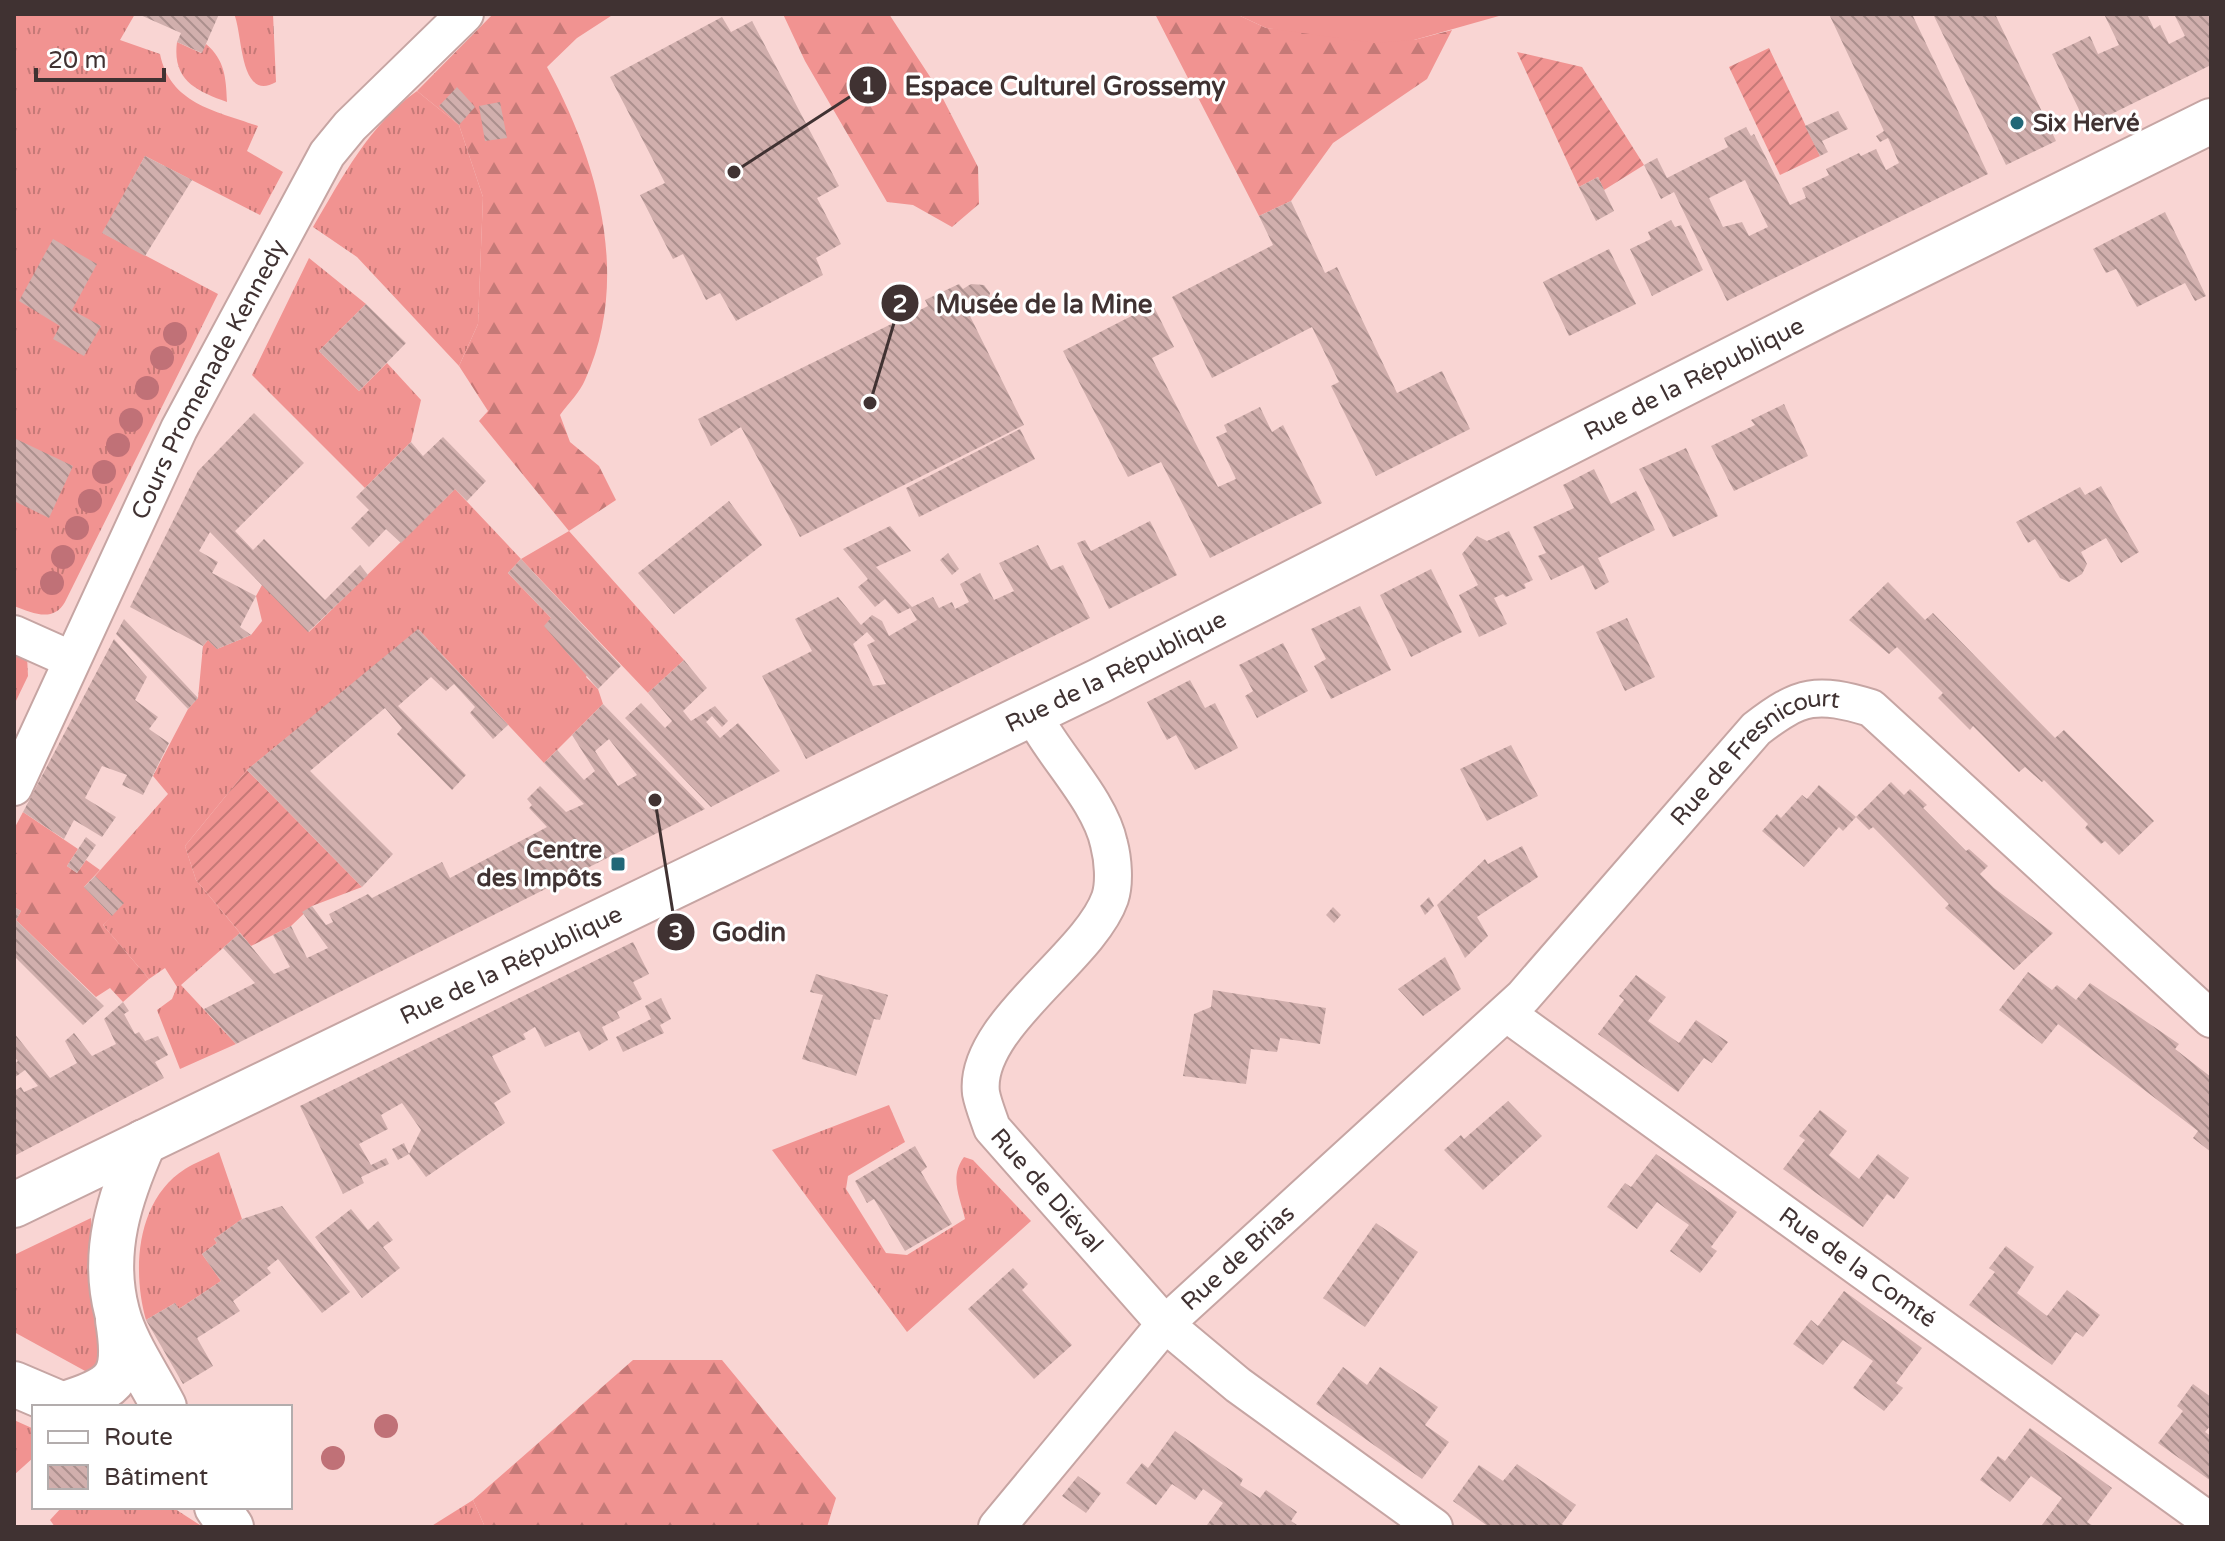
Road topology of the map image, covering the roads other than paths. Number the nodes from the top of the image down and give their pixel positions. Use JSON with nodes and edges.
{"nodes":[{"id":1,"x":465,"y":14,"type":"edge"},
{"id":2,"x":2211,"y":121,"type":"edge"},
{"id":3,"x":14,"y":634,"type":"edge"},
{"id":4,"x":70,"y":659,"type":"junction"},
{"id":5,"x":1032,"y":713,"type":"junction"},
{"id":6,"x":14,"y":787,"type":"edge"},
{"id":7,"x":1506,"y":1013,"type":"junction"},
{"id":8,"x":2211,"y":1019,"type":"edge"},
{"id":9,"x":144,"y":1142,"type":"junction"},
{"id":10,"x":14,"y":1205,"type":"edge"},
{"id":11,"x":117,"y":1313,"type":"junction"},
{"id":12,"x":1165,"y":1324,"type":"junction"},
{"id":13,"x":14,"y":1384,"type":"edge"},
{"id":14,"x":64,"y":1405,"type":"edge"},
{"id":15,"x":69,"y":1405,"type":"edge"},
{"id":16,"x":163,"y":1405,"type":"edge"},
{"id":17,"x":218,"y":1509,"type":"edge"},
{"id":18,"x":2211,"y":1522,"type":"edge"},
{"id":19,"x":231,"y":1527,"type":"edge"},
{"id":20,"x":997,"y":1527,"type":"edge"},
{"id":21,"x":1434,"y":1527,"type":"edge"}],
"edges":[{"from":1,"to":4,"type":"street","name":"Cours Promenade Kennedy"},
{"from":2,"to":5,"type":"main road","name":"Rue de la République"},
{"from":3,"to":4,"type":"street"},
{"from":4,"to":6,"type":"street","name":"Cours Promenade Kennedy"},
{"from":5,"to":9,"type":"main road","name":"Rue de la République"},
{"from":5,"to":12,"type":"street","name":"Rue de Diéval"},
{"from":7,"to":8,"type":"street","name":"Rue de Fresnicourt"},
{"from":7,"to":12,"type":"street","name":"Rue de Brias"},
{"from":7,"to":18,"type":"street","name":"Rue de la Comté"},
{"from":9,"to":10,"type":"main road","name":"Rue de la République"},
{"from":9,"to":11,"type":"main road"},
{"from":11,"to":15,"type":"main road"},
{"from":11,"to":16,"type":"main road"},
{"from":12,"to":20,"type":"street","name":"Rue de Brias"},
{"from":12,"to":21,"type":"street","name":"Rue de Diéval"},
{"from":13,"to":14,"type":"main road"},
{"from":17,"to":19,"type":"main road"}]}
